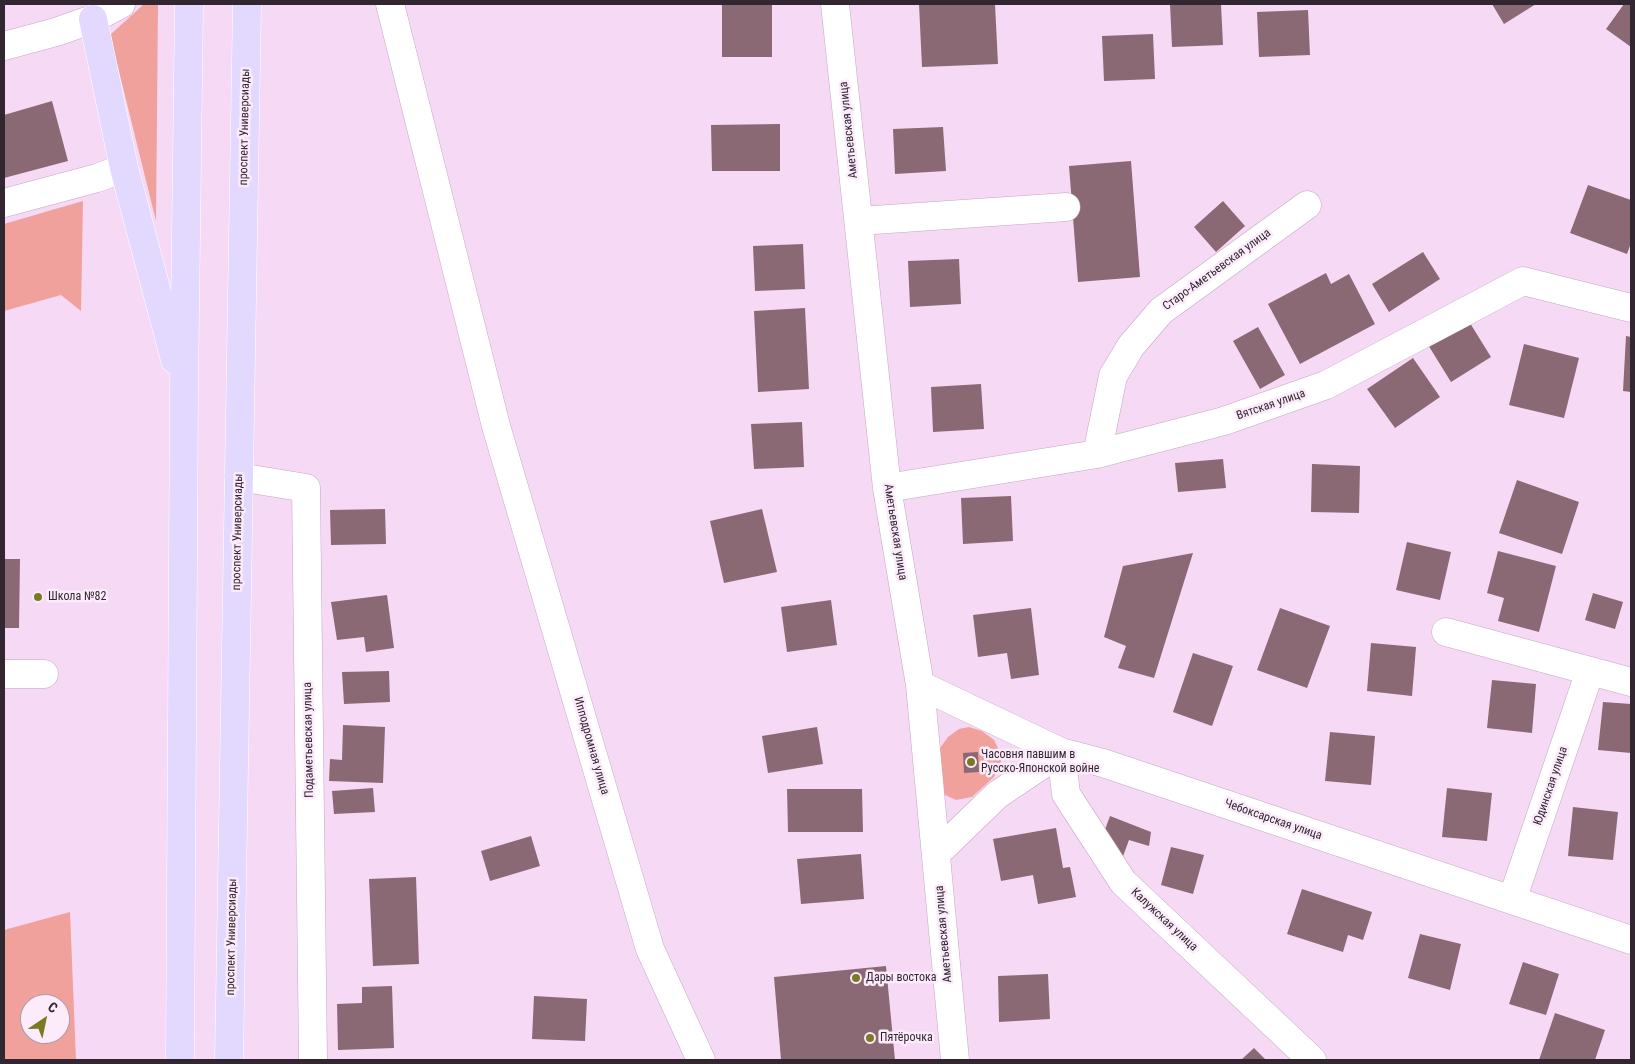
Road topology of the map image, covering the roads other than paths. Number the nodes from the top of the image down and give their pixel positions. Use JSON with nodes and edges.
{"nodes":[{"id":1,"x":121,"y":4,"type":"edge"},
{"id":2,"x":190,"y":4,"type":"edge"},
{"id":3,"x":247,"y":4,"type":"edge"},
{"id":4,"x":390,"y":4,"type":"edge"},
{"id":5,"x":835,"y":4,"type":"edge"},
{"id":6,"x":91,"y":11,"type":"edge"},
{"id":7,"x":4,"y":46,"type":"edge"},
{"id":8,"x":124,"y":168,"type":"junction"},
{"id":9,"x":4,"y":203,"type":"edge"},
{"id":10,"x":1306,"y":204,"type":"dead end"},
{"id":11,"x":1066,"y":206,"type":"dead end"},
{"id":12,"x":859,"y":221,"type":"junction"},
{"id":13,"x":1631,"y":308,"type":"edge"},
{"id":14,"x":184,"y":390,"type":"junction"},
{"id":15,"x":1098,"y":454,"type":"junction"},
{"id":16,"x":239,"y":477,"type":"junction"},
{"id":17,"x":887,"y":488,"type":"junction"},
{"id":18,"x":1446,"y":632,"type":"dead end"},
{"id":19,"x":1590,"y":671,"type":"junction"},
{"id":20,"x":4,"y":674,"type":"edge"},
{"id":21,"x":44,"y":674,"type":"dead end"},
{"id":22,"x":1631,"y":682,"type":"edge"},
{"id":23,"x":920,"y":685,"type":"junction"},
{"id":24,"x":1061,"y":752,"type":"junction"},
{"id":25,"x":936,"y":854,"type":"junction"},
{"id":26,"x":1512,"y":900,"type":"junction"},
{"id":27,"x":1631,"y":940,"type":"edge"},
{"id":28,"x":180,"y":1060,"type":"edge"},
{"id":29,"x":230,"y":1060,"type":"edge"},
{"id":30,"x":313,"y":1060,"type":"edge"},
{"id":31,"x":701,"y":1060,"type":"edge"},
{"id":32,"x":955,"y":1060,"type":"edge"},
{"id":33,"x":1312,"y":1060,"type":"edge"}],
"edges":[{"from":1,"to":6,"type":"street"},
{"from":2,"to":14,"type":"main road"},
{"from":3,"to":16,"type":"main road","name":"проспект Универсиады"},
{"from":4,"to":31,"type":"street","name":"Ипподромная улица"},
{"from":5,"to":12,"type":"street","name":"Аметьевская улица"},
{"from":6,"to":7,"type":"street"},
{"from":6,"to":8,"type":"main road"},
{"from":8,"to":9,"type":"street"},
{"from":8,"to":14,"type":"main road"},
{"from":10,"to":15,"type":"street","name":"Старо-Аметьевская улица"},
{"from":11,"to":12,"type":"street"},
{"from":12,"to":17,"type":"street","name":"Аметьевская улица"},
{"from":13,"to":15,"type":"street","name":"Вятская улица"},
{"from":14,"to":28,"type":"main road"},
{"from":15,"to":17,"type":"street","name":"Вятская улица"},
{"from":16,"to":29,"type":"main road","name":"проспект Универсиады"},
{"from":16,"to":30,"type":"street","name":"Подаметьевская улица"},
{"from":17,"to":23,"type":"street","name":"Аметьевская улица"},
{"from":18,"to":19,"type":"street"},
{"from":19,"to":22,"type":"street"},
{"from":19,"to":26,"type":"street","name":"Юдинская улица"},
{"from":20,"to":21,"type":"street"},
{"from":23,"to":24,"type":"street","name":"Чебоксарская улица"},
{"from":23,"to":25,"type":"street","name":"Аметьевская улица"},
{"from":24,"to":25,"type":"street"},
{"from":24,"to":26,"type":"street","name":"Чебоксарская улица"},
{"from":24,"to":33,"type":"street","name":"Калужская улица"},
{"from":25,"to":32,"type":"street","name":"Аметьевская улица"},
{"from":26,"to":27,"type":"street","name":"Чебоксарская улица"}]}
